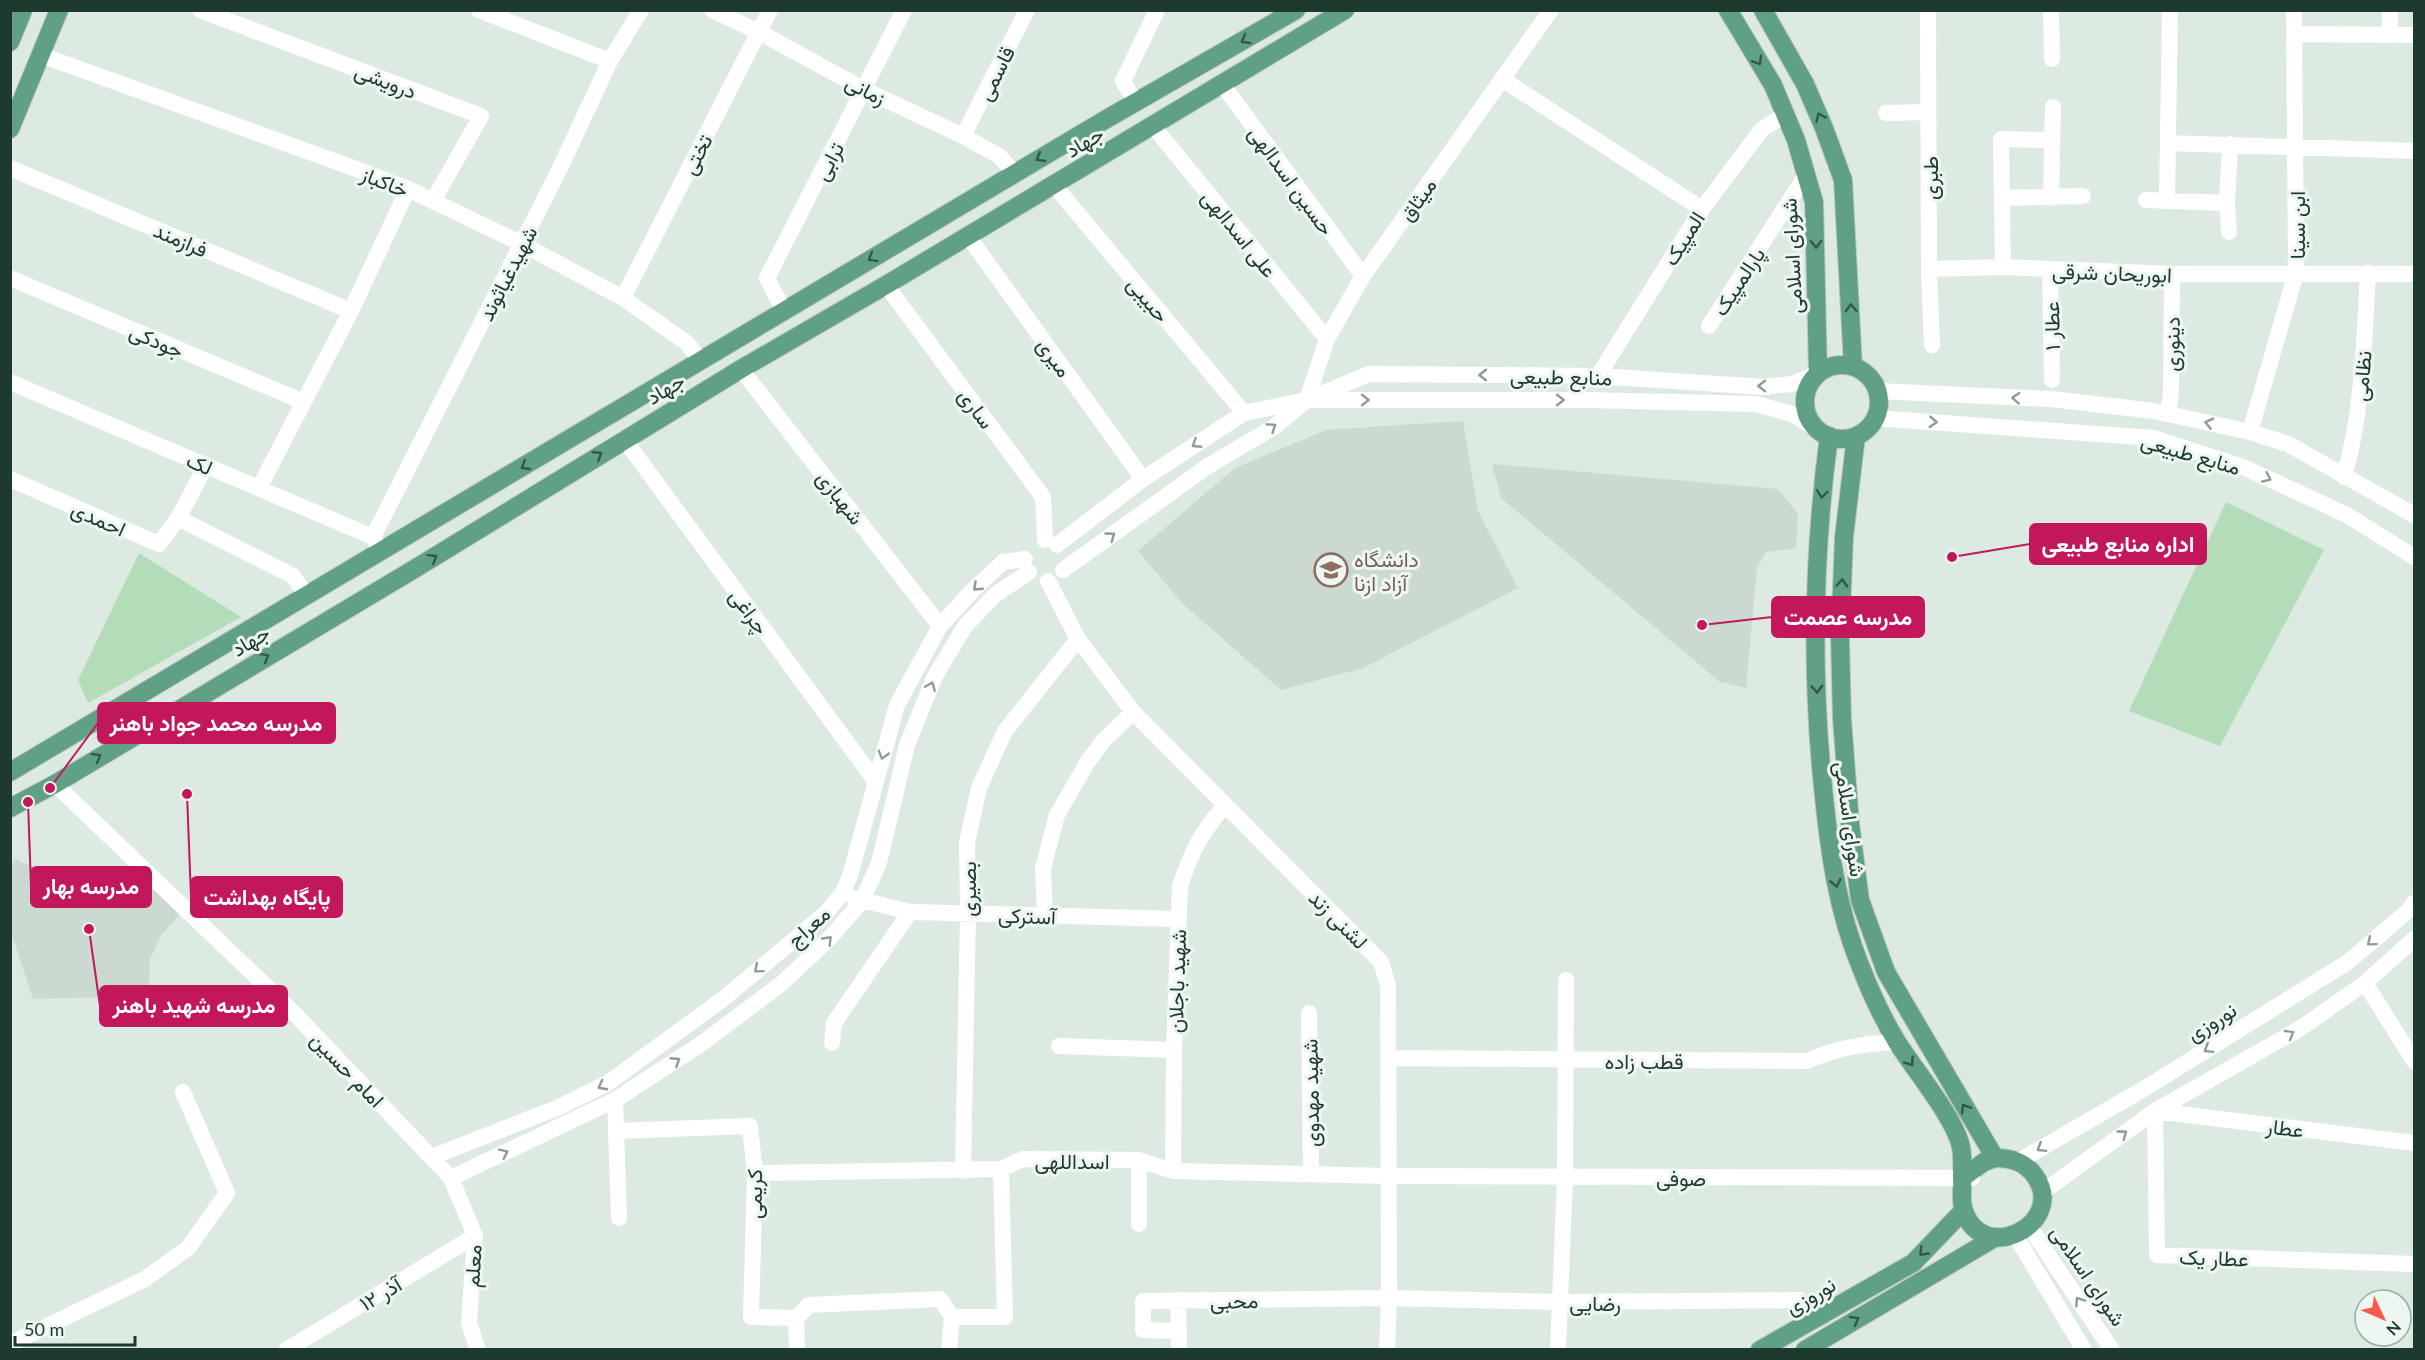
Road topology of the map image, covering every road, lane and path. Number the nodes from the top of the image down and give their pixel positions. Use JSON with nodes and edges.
{"nodes":[{"id":1,"x":23,"y":10,"type":"edge"},
{"id":2,"x":60,"y":10,"type":"edge"},
{"id":3,"x":200,"y":10,"type":"edge"},
{"id":4,"x":479,"y":10,"type":"edge"},
{"id":5,"x":641,"y":10,"type":"edge"},
{"id":6,"x":712,"y":10,"type":"edge"},
{"id":7,"x":770,"y":10,"type":"edge"},
{"id":8,"x":904,"y":10,"type":"edge"},
{"id":9,"x":1027,"y":10,"type":"edge"},
{"id":10,"x":1157,"y":10,"type":"edge"},
{"id":11,"x":1296,"y":10,"type":"edge"},
{"id":12,"x":1345,"y":10,"type":"edge"},
{"id":13,"x":1551,"y":10,"type":"edge"},
{"id":14,"x":1728,"y":10,"type":"edge"},
{"id":15,"x":1763,"y":10,"type":"edge"},
{"id":16,"x":1928,"y":10,"type":"edge"},
{"id":17,"x":2052,"y":10,"type":"edge"},
{"id":18,"x":2170,"y":10,"type":"edge"},
{"id":19,"x":2294,"y":10,"type":"edge"},
{"id":20,"x":2390,"y":10,"type":"edge"},
{"id":21,"x":759,"y":32,"type":"junction"},
{"id":22,"x":2294,"y":34,"type":"junction"},
{"id":23,"x":2390,"y":35,"type":"junction"},
{"id":24,"x":2415,"y":35,"type":"edge"},
{"id":25,"x":10,"y":42,"type":"edge"},
{"id":26,"x":41,"y":56,"type":"junction"},
{"id":27,"x":2052,"y":59,"type":"dead end"},
{"id":28,"x":610,"y":61,"type":"junction"},
{"id":29,"x":1502,"y":79,"type":"junction"},
{"id":30,"x":1222,"y":84,"type":"junction"},
{"id":31,"x":865,"y":90,"type":"junction"},
{"id":32,"x":1135,"y":102,"type":"junction"},
{"id":33,"x":2052,"y":107,"type":"dead end"},
{"id":34,"x":1886,"y":112,"type":"dead end"},
{"id":35,"x":1928,"y":112,"type":"junction"},
{"id":36,"x":1785,"y":115,"type":"junction"},
{"id":37,"x":1152,"y":126,"type":"junction"},
{"id":38,"x":10,"y":129,"type":"edge"},
{"id":39,"x":963,"y":136,"type":"junction"},
{"id":40,"x":2050,"y":140,"type":"junction"},
{"id":41,"x":2168,"y":143,"type":"junction"},
{"id":42,"x":2230,"y":144,"type":"junction"},
{"id":43,"x":2296,"y":147,"type":"junction"},
{"id":44,"x":2415,"y":151,"type":"edge"},
{"id":45,"x":10,"y":168,"type":"edge"},
{"id":46,"x":1015,"y":173,"type":"junction"},
{"id":47,"x":1806,"y":175,"type":"junction"},
{"id":48,"x":1054,"y":185,"type":"junction"},
{"id":49,"x":408,"y":189,"type":"junction"},
{"id":50,"x":2083,"y":196,"type":"dead end"},
{"id":51,"x":2002,"y":198,"type":"junction"},
{"id":52,"x":2050,"y":198,"type":"junction"},
{"id":53,"x":2146,"y":200,"type":"dead end"},
{"id":54,"x":2167,"y":200,"type":"junction"},
{"id":55,"x":433,"y":201,"type":"junction"},
{"id":56,"x":2227,"y":203,"type":"junction"},
{"id":57,"x":1702,"y":208,"type":"junction"},
{"id":58,"x":2229,"y":232,"type":"dead end"},
{"id":59,"x":968,"y":236,"type":"junction"},
{"id":60,"x":522,"y":244,"type":"junction"},
{"id":61,"x":2003,"y":267,"type":"junction"},
{"id":62,"x":1929,"y":269,"type":"junction"},
{"id":63,"x":2050,"y":271,"type":"junction"},
{"id":64,"x":2296,"y":273,"type":"junction"},
{"id":65,"x":2368,"y":273,"type":"junction"},
{"id":66,"x":2172,"y":274,"type":"junction"},
{"id":67,"x":2415,"y":274,"type":"edge"},
{"id":68,"x":1363,"y":276,"type":"junction"},
{"id":69,"x":10,"y":278,"type":"edge"},
{"id":70,"x":886,"y":285,"type":"junction"},
{"id":71,"x":623,"y":298,"type":"junction"},
{"id":72,"x":351,"y":311,"type":"junction"},
{"id":73,"x":784,"y":312,"type":"junction"},
{"id":74,"x":1709,"y":326,"type":"dead end"},
{"id":75,"x":1327,"y":339,"type":"junction"},
{"id":76,"x":1932,"y":345,"type":"dead end"},
{"id":77,"x":700,"y":361,"type":"junction"},
{"id":78,"x":1853,"y":366,"type":"junction"},
{"id":79,"x":741,"y":369,"type":"junction"},
{"id":80,"x":1818,"y":374,"type":"junction"},
{"id":81,"x":1598,"y":376,"type":"junction"},
{"id":82,"x":2052,"y":380,"type":"dead end"},
{"id":83,"x":10,"y":382,"type":"edge"},
{"id":84,"x":1877,"y":391,"type":"junction"},
{"id":85,"x":1307,"y":400,"type":"junction"},
{"id":86,"x":304,"y":402,"type":"junction"},
{"id":87,"x":1244,"y":413,"type":"junction"},
{"id":88,"x":2168,"y":414,"type":"junction"},
{"id":89,"x":1875,"y":417,"type":"junction"},
{"id":90,"x":2250,"y":432,"type":"junction"},
{"id":91,"x":1824,"y":433,"type":"junction"},
{"id":92,"x":1856,"y":436,"type":"junction"},
{"id":93,"x":624,"y":439,"type":"junction"},
{"id":94,"x":206,"y":466,"type":"junction"},
{"id":95,"x":2344,"y":477,"type":"junction"},
{"id":96,"x":10,"y":478,"type":"edge"},
{"id":97,"x":1143,"y":479,"type":"junction"},
{"id":98,"x":259,"y":488,"type":"junction"},
{"id":99,"x":472,"y":498,"type":"junction"},
{"id":100,"x":2415,"y":515,"type":"edge"},
{"id":101,"x":178,"y":518,"type":"junction"},
{"id":102,"x":487,"y":524,"type":"junction"},
{"id":103,"x":1051,"y":542,"type":"junction"},
{"id":104,"x":377,"y":544,"type":"junction"},
{"id":105,"x":2415,"y":557,"type":"edge"},
{"id":106,"x":1027,"y":566,"type":"junction"},
{"id":107,"x":1063,"y":570,"type":"junction"},
{"id":108,"x":1048,"y":580,"type":"junction"},
{"id":109,"x":307,"y":596,"type":"junction"},
{"id":110,"x":940,"y":626,"type":"junction"},
{"id":111,"x":1078,"y":639,"type":"junction"},
{"id":112,"x":225,"y":645,"type":"junction"},
{"id":113,"x":238,"y":674,"type":"junction"},
{"id":114,"x":1133,"y":712,"type":"junction"},
{"id":115,"x":10,"y":772,"type":"edge"},
{"id":116,"x":876,"y":782,"type":"junction"},
{"id":117,"x":55,"y":784,"type":"junction"},
{"id":118,"x":1225,"y":805,"type":"junction"},
{"id":119,"x":10,"y":808,"type":"edge"},
{"id":120,"x":842,"y":894,"type":"junction"},
{"id":121,"x":862,"y":902,"type":"junction"},
{"id":122,"x":2415,"y":903,"type":"edge"},
{"id":123,"x":910,"y":912,"type":"junction"},
{"id":124,"x":968,"y":913,"type":"junction"},
{"id":125,"x":1045,"y":916,"type":"junction"},
{"id":126,"x":1178,"y":919,"type":"junction"},
{"id":127,"x":2415,"y":939,"type":"edge"},
{"id":128,"x":1566,"y":980,"type":"dead end"},
{"id":129,"x":2365,"y":983,"type":"junction"},
{"id":130,"x":1309,"y":1013,"type":"dead end"},
{"id":131,"x":1897,"y":1041,"type":"junction"},
{"id":132,"x":832,"y":1043,"type":"dead end"},
{"id":133,"x":1059,"y":1046,"type":"dead end"},
{"id":134,"x":1174,"y":1050,"type":"junction"},
{"id":135,"x":1389,"y":1058,"type":"junction"},
{"id":136,"x":1565,"y":1059,"type":"junction"},
{"id":137,"x":2415,"y":1060,"type":"edge"},
{"id":138,"x":183,"y":1092,"type":"dead end"},
{"id":139,"x":615,"y":1100,"type":"junction"},
{"id":140,"x":2155,"y":1111,"type":"junction"},
{"id":141,"x":616,"y":1131,"type":"junction"},
{"id":142,"x":2415,"y":1143,"type":"edge"},
{"id":143,"x":432,"y":1156,"type":"junction"},
{"id":144,"x":1995,"y":1158,"type":"junction"},
{"id":145,"x":1139,"y":1160,"type":"junction"},
{"id":146,"x":2019,"y":1161,"type":"junction"},
{"id":147,"x":1001,"y":1169,"type":"junction"},
{"id":148,"x":963,"y":1171,"type":"junction"},
{"id":149,"x":1173,"y":1171,"type":"junction"},
{"id":150,"x":755,"y":1173,"type":"junction"},
{"id":151,"x":1311,"y":1173,"type":"junction"},
{"id":152,"x":1389,"y":1176,"type":"junction"},
{"id":153,"x":1564,"y":1177,"type":"junction"},
{"id":154,"x":451,"y":1178,"type":"junction"},
{"id":155,"x":1967,"y":1178,"type":"junction"},
{"id":156,"x":2042,"y":1193,"type":"junction"},
{"id":157,"x":1964,"y":1210,"type":"junction"},
{"id":158,"x":619,"y":1218,"type":"dead end"},
{"id":159,"x":1139,"y":1224,"type":"dead end"},
{"id":160,"x":2022,"y":1231,"type":"junction"},
{"id":161,"x":475,"y":1236,"type":"junction"},
{"id":162,"x":1996,"y":1237,"type":"junction"},
{"id":163,"x":2415,"y":1264,"type":"edge"},
{"id":164,"x":1389,"y":1298,"type":"junction"},
{"id":165,"x":1178,"y":1300,"type":"junction"},
{"id":166,"x":1800,"y":1300,"type":"dead end"},
{"id":167,"x":1559,"y":1302,"type":"junction"},
{"id":168,"x":952,"y":1317,"type":"junction"},
{"id":169,"x":796,"y":1318,"type":"junction"},
{"id":170,"x":1179,"y":1331,"type":"junction"},
{"id":171,"x":10,"y":1344,"type":"edge"},
{"id":172,"x":286,"y":1350,"type":"edge"},
{"id":173,"x":478,"y":1350,"type":"edge"},
{"id":174,"x":797,"y":1350,"type":"edge"},
{"id":175,"x":949,"y":1350,"type":"edge"},
{"id":176,"x":1179,"y":1350,"type":"edge"},
{"id":177,"x":1387,"y":1350,"type":"edge"},
{"id":178,"x":1558,"y":1350,"type":"edge"},
{"id":179,"x":1760,"y":1350,"type":"edge"},
{"id":180,"x":1805,"y":1350,"type":"edge"},
{"id":181,"x":2084,"y":1350,"type":"edge"},
{"id":182,"x":2112,"y":1350,"type":"edge"}],
"edges":[{"from":1,"to":25,"type":"main road"},
{"from":2,"to":26,"type":"main road"},
{"from":3,"to":55,"type":"street","name":"درویشی"},
{"from":4,"to":28,"type":"street"},
{"from":5,"to":28,"type":"street","name":"شهید‌غیاثوند"},
{"from":6,"to":21,"type":"street","name":"زمانی"},
{"from":7,"to":21,"type":"street","name":"تختی"},
{"from":8,"to":31,"type":"street","name":"ترابی"},
{"from":9,"to":39,"type":"street","name":"قاسمی"},
{"from":10,"to":32,"type":"street"},
{"from":11,"to":32,"type":"main road","name":"جهاد","one_way":true},
{"from":12,"to":30,"type":"main road","name":"جهاد"},
{"from":13,"to":29,"type":"street","name":"میثاق"},
{"from":14,"to":36,"type":"main road","name":"شورای اسلامی","one_way":true},
{"from":78,"to":15,"type":"main road","one_way":true},
{"from":16,"to":35,"type":"street","name":"طبری"},
{"from":17,"to":27,"type":"street"},
{"from":18,"to":41,"type":"street"},
{"from":19,"to":22,"type":"street","name":"ابن سینا"},
{"from":20,"to":23,"type":"street"},
{"from":21,"to":31,"type":"street","name":"زمانی"},
{"from":21,"to":71,"type":"street","name":"تختی"},
{"from":22,"to":23,"type":"street"},
{"from":22,"to":43,"type":"street","name":"ابن سینا"},
{"from":23,"to":24,"type":"street"},
{"from":26,"to":38,"type":"main road"},
{"from":26,"to":49,"type":"street","name":"خاکباز"},
{"from":28,"to":60,"type":"street","name":"شهید‌غیاثوند"},
{"from":29,"to":57,"type":"street"},
{"from":29,"to":68,"type":"street","name":"میثاق"},
{"from":30,"to":37,"type":"main road","name":"جهاد"},
{"from":30,"to":68,"type":"street","name":"حسین اسدالهی"},
{"from":31,"to":39,"type":"street","name":"زمانی"},
{"from":31,"to":73,"type":"street","name":"ترابی"},
{"from":32,"to":46,"type":"main road","name":"جهاد","one_way":true},
{"from":33,"to":40,"type":"street"},
{"from":34,"to":35,"type":"street"},
{"from":35,"to":62,"type":"street","name":"طبری"},
{"from":36,"to":47,"type":"main road","name":"شورای اسلامی"},
{"from":36,"to":57,"type":"street","name":"المپیک"},
{"from":37,"to":48,"type":"main road","name":"جهاد"},
{"from":37,"to":75,"type":"street","name":"علی اسدالهی"},
{"from":39,"to":46,"type":"street","name":"زمانی"},
{"from":40,"to":51,"type":"street"},
{"from":40,"to":52,"type":"street"},
{"from":41,"to":42,"type":"street"},
{"from":41,"to":54,"type":"street"},
{"from":42,"to":43,"type":"street"},
{"from":42,"to":56,"type":"street"},
{"from":43,"to":44,"type":"street"},
{"from":43,"to":64,"type":"street","name":"ابن سینا"},
{"from":45,"to":72,"type":"street","name":"فرازمند"},
{"from":46,"to":73,"type":"main road","name":"جهاد","one_way":true},
{"from":47,"to":74,"type":"street","name":"پارالمپیک"},
{"from":47,"to":80,"type":"main road","name":"شورای اسلامی","one_way":true},
{"from":48,"to":59,"type":"main road","name":"جهاد"},
{"from":48,"to":87,"type":"street","name":"حبیبی"},
{"from":49,"to":55,"type":"street","name":"خاکباز"},
{"from":49,"to":72,"type":"street"},
{"from":50,"to":52,"type":"street"},
{"from":51,"to":52,"type":"street"},
{"from":51,"to":61,"type":"street"},
{"from":53,"to":54,"type":"street"},
{"from":54,"to":56,"type":"street"},
{"from":55,"to":60,"type":"street","name":"خاکباز"},
{"from":56,"to":58,"type":"street"},
{"from":57,"to":81,"type":"street","name":"المپیک"},
{"from":59,"to":70,"type":"main road","name":"جهاد"},
{"from":59,"to":97,"type":"street","name":"میری"},
{"from":60,"to":71,"type":"street","name":"خاکباز"},
{"from":60,"to":104,"type":"street","name":"شهید‌غیاثوند"},
{"from":61,"to":62,"type":"street","name":"ابوریحان شرقی"},
{"from":61,"to":63,"type":"street","name":"ابوریحان شرقی"},
{"from":62,"to":76,"type":"street","name":"طبری"},
{"from":63,"to":66,"type":"street","name":"ابوریحان شرقی"},
{"from":63,"to":82,"type":"street","name":"عطار ۱"},
{"from":64,"to":65,"type":"street","name":"ابوریحان شرقی"},
{"from":64,"to":66,"type":"street","name":"ابوریحان شرقی"},
{"from":64,"to":90,"type":"street","name":"ابن سینا"},
{"from":65,"to":67,"type":"street","name":"ابوریحان شرقی"},
{"from":65,"to":95,"type":"street","name":"نظامی"},
{"from":66,"to":88,"type":"street","name":"دینوری"},
{"from":68,"to":75,"type":"street","name":"میثاق"},
{"from":69,"to":86,"type":"street","name":"جودکی"},
{"from":70,"to":79,"type":"main road","name":"جهاد"},
{"from":70,"to":103,"type":"street","name":"ساری"},
{"from":71,"to":77,"type":"street","name":"خاکباز"},
{"from":72,"to":86,"type":"street"},
{"from":73,"to":77,"type":"main road","name":"جهاد"},
{"from":75,"to":85,"type":"street","name":"میثاق"},
{"from":77,"to":99,"type":"main road","name":"جهاد","one_way":true},
{"from":78,"to":80,"type":"main road"},
{"from":78,"to":84,"type":"main road"},
{"from":79,"to":93,"type":"main road","name":"جهاد"},
{"from":79,"to":110,"type":"street","name":"شهبازی"},
{"from":80,"to":81,"type":"street","name":"منابع طبیعی","one_way":true},
{"from":80,"to":91,"type":"main road"},
{"from":81,"to":85,"type":"street","name":"منابع طبیعی","one_way":true},
{"from":83,"to":94,"type":"street","name":"لک"},
{"from":88,"to":84,"type":"street","name":"منابع طبیعی","one_way":true},
{"from":84,"to":89,"type":"main road"},
{"from":85,"to":87,"type":"street","name":"منابع طبیعی"},
{"from":85,"to":91,"type":"street","name":"منابع طبیعی","one_way":true},
{"from":107,"to":85,"type":"street","name":"منابع طبیعی","one_way":true},
{"from":86,"to":98,"type":"street"},
{"from":87,"to":97,"type":"street","name":"منابع طبیعی","one_way":true},
{"from":90,"to":88,"type":"street","name":"منابع طبیعی","one_way":true},
{"from":89,"to":92,"type":"main road"},
{"from":89,"to":105,"type":"street","name":"منابع طبیعی","one_way":true},
{"from":90,"to":95,"type":"street","name":"منابع طبیعی"},
{"from":91,"to":92,"type":"main road"},
{"from":91,"to":131,"type":"main road","name":"شورای اسلامی","one_way":true},
{"from":144,"to":92,"type":"main road","name":"شورای اسلامی","one_way":true},
{"from":102,"to":93,"type":"main road","name":"جهاد","one_way":true},
{"from":93,"to":116,"type":"street","name":"چراغی"},
{"from":94,"to":98,"type":"street","name":"لک"},
{"from":94,"to":101,"type":"street","name":"احمدی"},
{"from":95,"to":100,"type":"street","name":"منابع طبیعی"},
{"from":96,"to":101,"type":"street","name":"احمدی"},
{"from":97,"to":103,"type":"street","name":"منابع طبیعی"},
{"from":98,"to":104,"type":"street","name":"لک"},
{"from":99,"to":102,"type":"main road"},
{"from":99,"to":104,"type":"main road","name":"جهاد"},
{"from":101,"to":109,"type":"street"},
{"from":113,"to":102,"type":"main road","name":"جهاد","one_way":true},
{"from":103,"to":106,"type":"street"},
{"from":103,"to":107,"type":"street"},
{"from":104,"to":109,"type":"main road","name":"جهاد"},
{"from":106,"to":108,"type":"street"},
{"from":106,"to":110,"type":"street","name":"معراج","one_way":true},
{"from":121,"to":106,"type":"street","name":"معراج","one_way":true},
{"from":107,"to":108,"type":"street"},
{"from":108,"to":111,"type":"street","name":"لشنی زند"},
{"from":109,"to":112,"type":"main road","name":"جهاد"},
{"from":110,"to":116,"type":"street","name":"معراج","one_way":true},
{"from":111,"to":114,"type":"street","name":"لشنی زند"},
{"from":111,"to":124,"type":"street","name":"بصیری"},
{"from":112,"to":113,"type":"main road"},
{"from":112,"to":115,"type":"main road","name":"جهاد"},
{"from":117,"to":113,"type":"main road","name":"جهاد","one_way":true},
{"from":114,"to":118,"type":"street","name":"لشنی زند"},
{"from":114,"to":125,"type":"street"},
{"from":116,"to":120,"type":"street","name":"معراج"},
{"from":117,"to":119,"type":"main road","name":"جهاد"},
{"from":117,"to":143,"type":"street","name":"امام حسین"},
{"from":118,"to":126,"type":"street","name":"شهید باجلان"},
{"from":118,"to":135,"type":"street","name":"لشنی زند"},
{"from":120,"to":121,"type":"street","name":"آسترکی"},
{"from":120,"to":143,"type":"street","name":"معراج","one_way":true},
{"from":121,"to":123,"type":"street","name":"آسترکی"},
{"from":139,"to":121,"type":"street","name":"معراج","one_way":true},
{"from":122,"to":146,"type":"street","name":"نوروزی","one_way":true},
{"from":123,"to":124,"type":"street","name":"آسترکی"},
{"from":123,"to":132,"type":"street"},
{"from":124,"to":125,"type":"street","name":"آسترکی"},
{"from":124,"to":148,"type":"street","name":"بصیری"},
{"from":125,"to":126,"type":"street","name":"آسترکی"},
{"from":126,"to":134,"type":"street","name":"شهید باجلان"},
{"from":127,"to":129,"type":"street"},
{"from":128,"to":136,"type":"street"},
{"from":129,"to":137,"type":"street"},
{"from":140,"to":129,"type":"street","one_way":true},
{"from":130,"to":151,"type":"street","name":"شهید مهدوی"},
{"from":131,"to":136,"type":"street","name":"قطب زاده"},
{"from":131,"to":155,"type":"main road","name":"شورای اسلامی","one_way":true},
{"from":133,"to":134,"type":"street"},
{"from":134,"to":149,"type":"street","name":"شهید باجلان"},
{"from":135,"to":136,"type":"street","name":"قطب زاده"},
{"from":135,"to":152,"type":"street","name":"لشنی زند"},
{"from":136,"to":153,"type":"street"},
{"from":138,"to":171,"type":"street"},
{"from":139,"to":141,"type":"street"},
{"from":154,"to":139,"type":"street","name":"معراج","one_way":true},
{"from":140,"to":142,"type":"street","name":"عطار"},
{"from":156,"to":140,"type":"street","one_way":true},
{"from":140,"to":163,"type":"street","name":"عطار یک"},
{"from":141,"to":150,"type":"street","name":"کریمی"},
{"from":141,"to":158,"type":"street"},
{"from":143,"to":154,"type":"street","name":"معلم"},
{"from":144,"to":146,"type":"main road"},
{"from":144,"to":155,"type":"main road"},
{"from":145,"to":147,"type":"street","name":"اسداللهی"},
{"from":145,"to":149,"type":"street","name":"اسداللهی"},
{"from":145,"to":159,"type":"street"},
{"from":146,"to":156,"type":"main road"},
{"from":147,"to":148,"type":"street","name":"اسداللهی"},
{"from":147,"to":168,"type":"street"},
{"from":148,"to":150,"type":"street","name":"اسداللهی"},
{"from":149,"to":151,"type":"street","name":"اسداللهی"},
{"from":150,"to":169,"type":"street","name":"کریمی"},
{"from":151,"to":152,"type":"street","name":"اسداللهی"},
{"from":152,"to":153,"type":"street","name":"صوفی"},
{"from":152,"to":164,"type":"street","name":"لشنی زند"},
{"from":153,"to":155,"type":"street","name":"صوفی"},
{"from":153,"to":167,"type":"street"},
{"from":154,"to":161,"type":"street","name":"معلم"},
{"from":155,"to":157,"type":"main road"},
{"from":156,"to":160,"type":"main road"},
{"from":157,"to":162,"type":"main road"},
{"from":157,"to":179,"type":"main road","name":"نوروزی","one_way":true},
{"from":160,"to":162,"type":"main road"},
{"from":160,"to":181,"type":"street","name":"شورای اسلامی"},
{"from":182,"to":160,"type":"street","name":"شورای اسلامی","one_way":true},
{"from":161,"to":172,"type":"street","name":"۱۲ آذر"},
{"from":161,"to":173,"type":"street","name":"معلم"},
{"from":180,"to":162,"type":"main road","one_way":true},
{"from":164,"to":165,"type":"street","name":"محبی"},
{"from":164,"to":167,"type":"street","name":"رضایی"},
{"from":164,"to":177,"type":"street","name":"لشنی زند"},
{"from":165,"to":170,"type":"street"},
{"from":165,"to":170,"type":"street","name":"محبی"},
{"from":166,"to":167,"type":"street","name":"رضایی"},
{"from":167,"to":178,"type":"street"},
{"from":168,"to":169,"type":"street"},
{"from":168,"to":175,"type":"street"},
{"from":169,"to":174,"type":"street"},
{"from":170,"to":176,"type":"street"}]}
